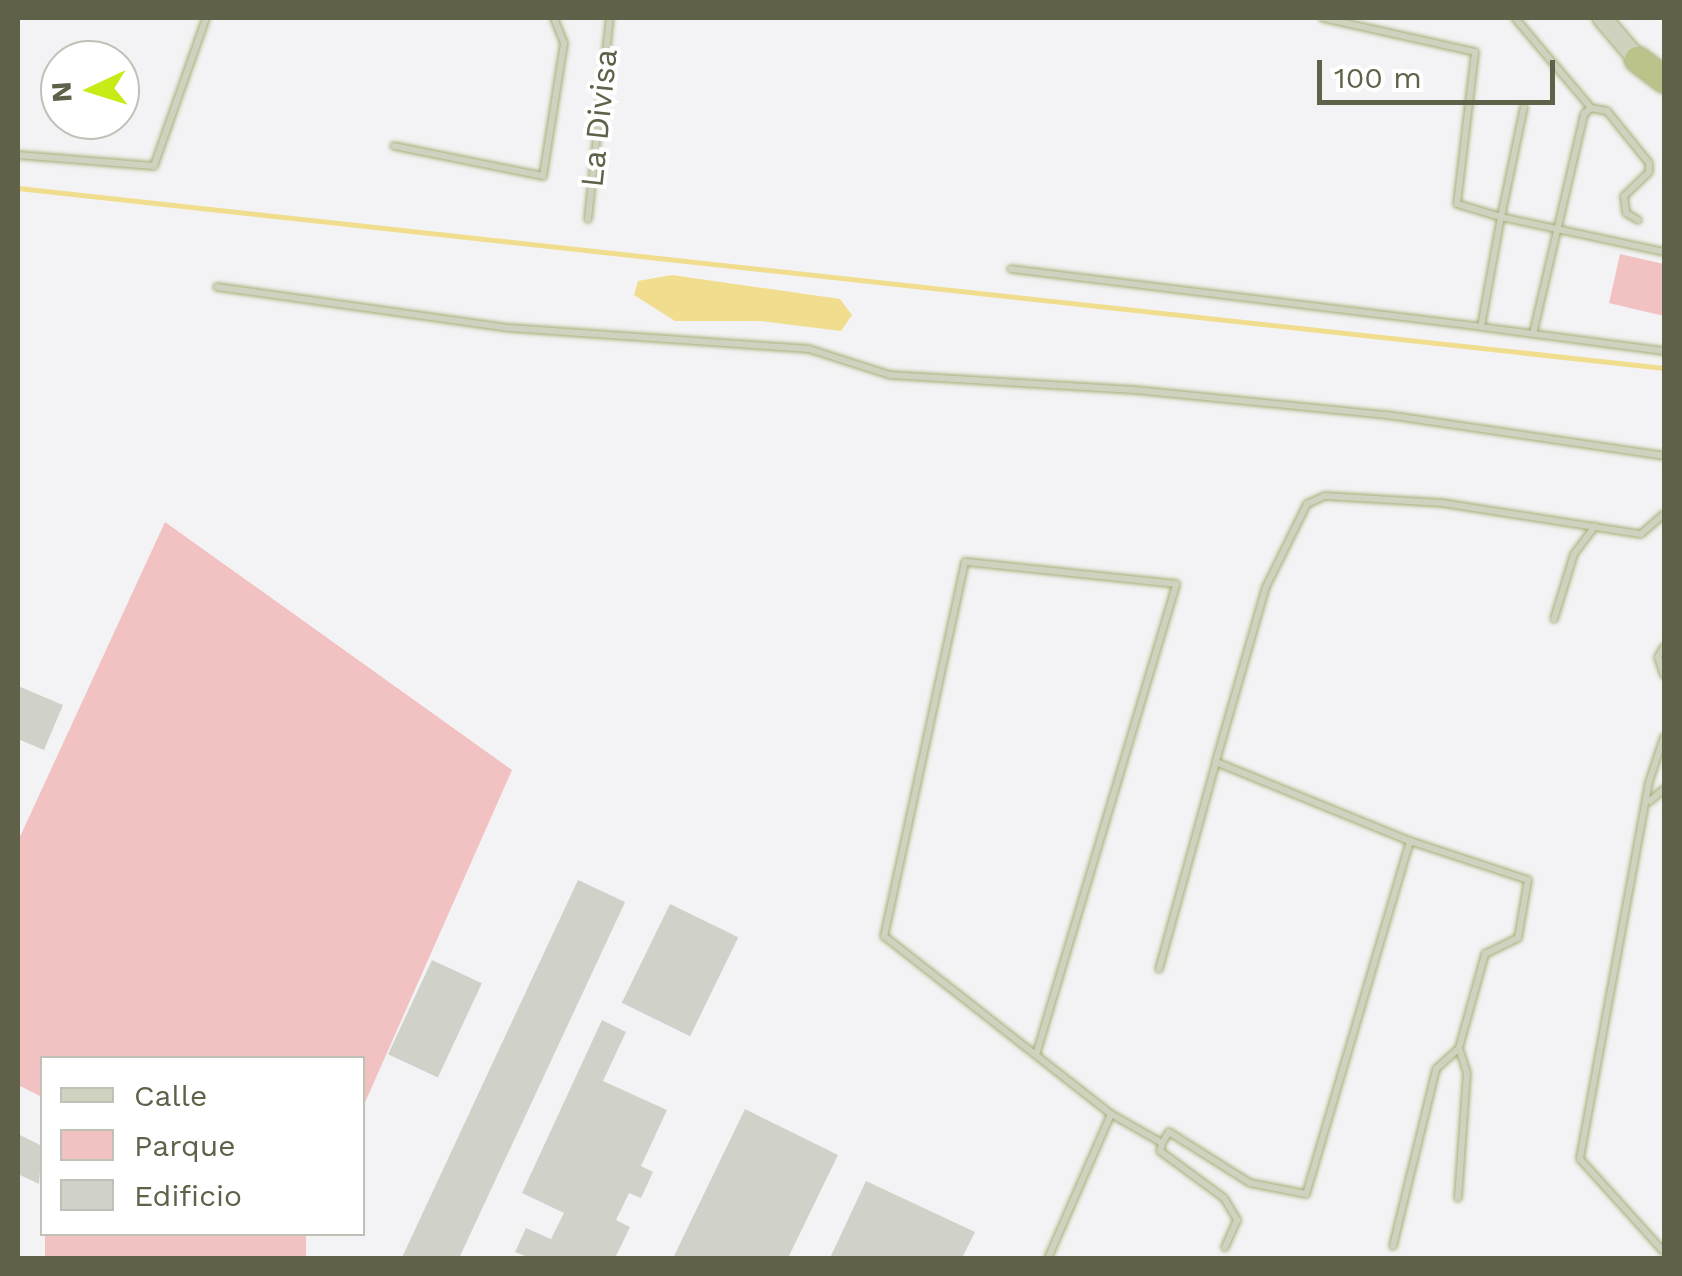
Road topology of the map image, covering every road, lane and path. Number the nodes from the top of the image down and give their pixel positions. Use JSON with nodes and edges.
{"nodes":[{"id":1,"x":206,"y":18,"type":"edge"},
{"id":2,"x":554,"y":18,"type":"edge"},
{"id":3,"x":610,"y":18,"type":"edge"},
{"id":4,"x":1323,"y":18,"type":"edge"},
{"id":5,"x":1514,"y":18,"type":"edge"},
{"id":6,"x":1602,"y":18,"type":"edge"},
{"id":7,"x":1637,"y":58,"type":"junction"},
{"id":8,"x":1664,"y":79,"type":"edge"},
{"id":9,"x":1664,"y":90,"type":"edge"},
{"id":10,"x":1524,"y":107,"type":"dead end"},
{"id":11,"x":1591,"y":108,"type":"junction"},
{"id":12,"x":394,"y":146,"type":"dead end"},
{"id":13,"x":18,"y":155,"type":"edge"},
{"id":14,"x":1501,"y":217,"type":"junction"},
{"id":15,"x":588,"y":219,"type":"dead end"},
{"id":16,"x":1638,"y":220,"type":"dead end"},
{"id":17,"x":1556,"y":232,"type":"junction"},
{"id":18,"x":1664,"y":252,"type":"edge"},
{"id":19,"x":1010,"y":269,"type":"dead end"},
{"id":20,"x":217,"y":287,"type":"dead end"},
{"id":21,"x":1480,"y":326,"type":"junction"},
{"id":22,"x":1533,"y":334,"type":"junction"},
{"id":23,"x":1664,"y":350,"type":"edge"},
{"id":24,"x":1664,"y":456,"type":"edge"},
{"id":25,"x":1664,"y":514,"type":"edge"},
{"id":26,"x":1594,"y":526,"type":"junction"},
{"id":27,"x":1554,"y":619,"type":"dead end"},
{"id":28,"x":1664,"y":646,"type":"edge"},
{"id":29,"x":1664,"y":676,"type":"edge"},
{"id":30,"x":1664,"y":737,"type":"edge"},
{"id":31,"x":1216,"y":762,"type":"junction"},
{"id":32,"x":1664,"y":789,"type":"edge"},
{"id":33,"x":1650,"y":802,"type":"junction"},
{"id":34,"x":1410,"y":841,"type":"junction"},
{"id":35,"x":1159,"y":969,"type":"dead end"},
{"id":36,"x":1458,"y":1048,"type":"junction"},
{"id":37,"x":1036,"y":1055,"type":"junction"},
{"id":38,"x":1112,"y":1114,"type":"junction"},
{"id":39,"x":1162,"y":1144,"type":"junction"},
{"id":40,"x":1458,"y":1198,"type":"dead end"},
{"id":41,"x":1392,"y":1246,"type":"dead end"},
{"id":42,"x":1226,"y":1247,"type":"dead end"},
{"id":43,"x":1664,"y":1252,"type":"edge"},
{"id":44,"x":1048,"y":1258,"type":"edge"}],
"edges":[{"from":1,"to":13,"type":"lane"},
{"from":2,"to":12,"type":"lane"},
{"from":3,"to":15,"type":"lane","name":"La Divisa"},
{"from":4,"to":14,"type":"lane"},
{"from":5,"to":11,"type":"lane"},
{"from":6,"to":7,"type":"street"},
{"from":7,"to":8,"type":"highway"},
{"from":7,"to":9,"type":"street"},
{"from":10,"to":14,"type":"lane"},
{"from":11,"to":16,"type":"lane"},
{"from":11,"to":17,"type":"lane"},
{"from":14,"to":17,"type":"lane"},
{"from":14,"to":21,"type":"lane"},
{"from":17,"to":18,"type":"lane"},
{"from":17,"to":22,"type":"lane"},
{"from":19,"to":21,"type":"lane"},
{"from":20,"to":24,"type":"lane"},
{"from":21,"to":22,"type":"lane"},
{"from":22,"to":23,"type":"lane"},
{"from":25,"to":26,"type":"lane"},
{"from":26,"to":27,"type":"lane"},
{"from":26,"to":31,"type":"lane"},
{"from":28,"to":29,"type":"lane"},
{"from":30,"to":33,"type":"lane"},
{"from":31,"to":34,"type":"lane"},
{"from":31,"to":35,"type":"lane"},
{"from":32,"to":33,"type":"lane"},
{"from":33,"to":43,"type":"lane"},
{"from":34,"to":36,"type":"lane"},
{"from":34,"to":39,"type":"lane"},
{"from":36,"to":40,"type":"lane"},
{"from":36,"to":41,"type":"lane"},
{"from":37,"to":37,"type":"lane"},
{"from":37,"to":38,"type":"lane"},
{"from":38,"to":39,"type":"lane"},
{"from":38,"to":44,"type":"lane"},
{"from":39,"to":42,"type":"lane"}]}
